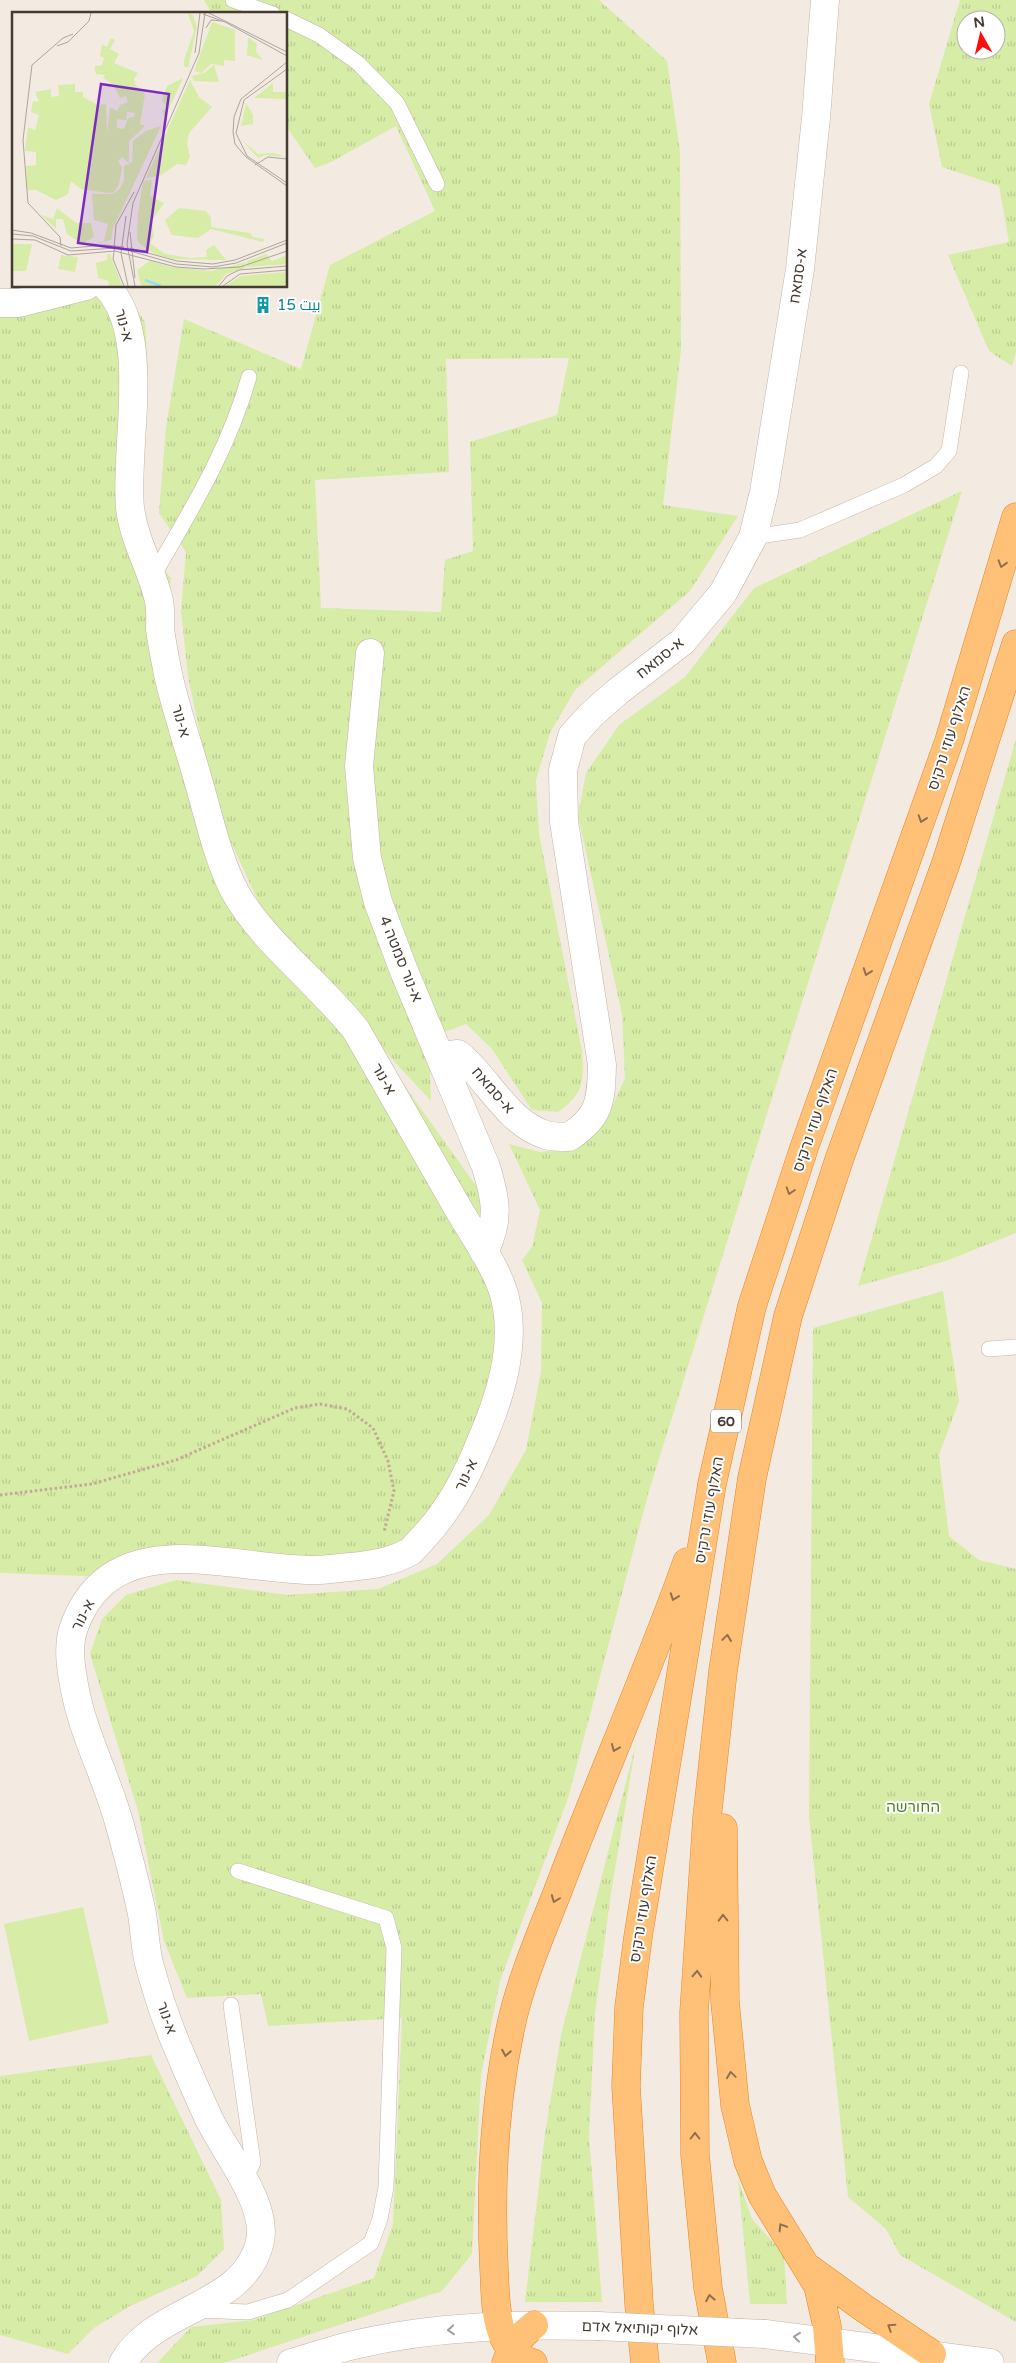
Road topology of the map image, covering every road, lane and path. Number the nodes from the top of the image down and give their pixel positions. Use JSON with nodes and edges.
{"nodes":[{"id":1,"x":233,"y":0,"type":"edge"},
{"id":2,"x":825,"y":0,"type":"edge"},
{"id":3,"x":266,"y":12,"type":"edge"},
{"id":4,"x":288,"y":20,"type":"edge"},
{"id":5,"x":437,"y":184,"type":"dead end"},
{"id":6,"x":78,"y":288,"type":"edge"},
{"id":7,"x":108,"y":288,"type":"edge"},
{"id":8,"x":0,"y":303,"type":"edge"},
{"id":9,"x":960,"y":373,"type":"dead end"},
{"id":10,"x":249,"y":377,"type":"dead end"},
{"id":11,"x":1016,"y":517,"type":"edge"},
{"id":12,"x":752,"y":537,"type":"junction"},
{"id":13,"x":153,"y":576,"type":"junction"},
{"id":14,"x":1016,"y":644,"type":"edge"},
{"id":15,"x":370,"y":653,"type":"dead end"},
{"id":16,"x":441,"y":1056,"type":"junction"},
{"id":17,"x":484,"y":1252,"type":"junction"},
{"id":18,"x":1016,"y":1347,"type":"edge"},
{"id":19,"x":989,"y":1349,"type":"dead end"},
{"id":20,"x":712,"y":1484,"type":"junction"},
{"id":21,"x":0,"y":1495,"type":"edge"},
{"id":22,"x":375,"y":1564,"type":"junction"},
{"id":23,"x":722,"y":1671,"type":"junction"},
{"id":24,"x":238,"y":1871,"type":"dead end"},
{"id":25,"x":231,"y":2005,"type":"dead end"},
{"id":26,"x":244,"y":2180,"type":"junction"},
{"id":27,"x":809,"y":2268,"type":"junction"},
{"id":28,"x":190,"y":2310,"type":"junction"},
{"id":29,"x":534,"y":2325,"type":"joint"},
{"id":30,"x":512,"y":2350,"type":"edge"},
{"id":31,"x":829,"y":2352,"type":"edge"},
{"id":32,"x":932,"y":2354,"type":"junction"},
{"id":33,"x":123,"y":2363,"type":"edge"},
{"id":34,"x":291,"y":2363,"type":"edge"},
{"id":35,"x":645,"y":2363,"type":"edge"},
{"id":36,"x":722,"y":2363,"type":"edge"},
{"id":37,"x":990,"y":2363,"type":"edge"}],
"edges":[{"from":1,"to":3,"type":"lane"},
{"from":2,"to":12,"type":"street","name":"א-סמאח"},
{"from":4,"to":5,"type":"lane"},
{"from":6,"to":8,"type":"street"},
{"from":7,"to":13,"type":"street","name":"א-נור"},
{"from":9,"to":12,"type":"lane"},
{"from":10,"to":13,"type":"lane"},
{"from":11,"to":20,"type":"highway","name":"האלוף עוזי נרקיס","number":"60","one_way":true},
{"from":12,"to":16,"type":"street","name":"א-סמאח"},
{"from":13,"to":17,"type":"street","name":"א-נור"},
{"from":23,"to":14,"type":"highway","number":"60","one_way":true},
{"from":15,"to":16,"type":"street","name":"א-נור סמטה 4"},
{"from":16,"to":17,"type":"street","name":"א-נור סמטה 4"},
{"from":17,"to":22,"type":"street","name":"א-נור"},
{"from":18,"to":19,"type":"lane"},
{"from":20,"to":30,"type":"highway","one_way":true},
{"from":20,"to":35,"type":"highway","name":"האלוף עוזי נרקיס","number":"60"},
{"from":21,"to":22,"type":"path"},
{"from":22,"to":26,"type":"street","name":"א-נור"},
{"from":27,"to":23,"type":"highway","one_way":true},
{"from":36,"to":23,"type":"highway","number":"60","one_way":true},
{"from":24,"to":28,"type":"lane"},
{"from":25,"to":26,"type":"lane"},
{"from":26,"to":28,"type":"street","name":"א-נור"},
{"from":27,"to":31,"type":"highway"},
{"from":32,"to":27,"type":"highway","one_way":true},
{"from":28,"to":33,"type":"street","name":"א-נור"},
{"from":29,"to":30,"type":"highway"},
{"from":31,"to":29,"type":"street","name":"אלוף יקותיאל אדם","one_way":true,"bridge":true},
{"from":30,"to":34,"type":"street","one_way":true},
{"from":31,"to":32,"type":"street","name":"אלוף יקותיאל אדם"},
{"from":32,"to":37,"type":"street","name":"אלוף יקותיאל אדם"}]}
